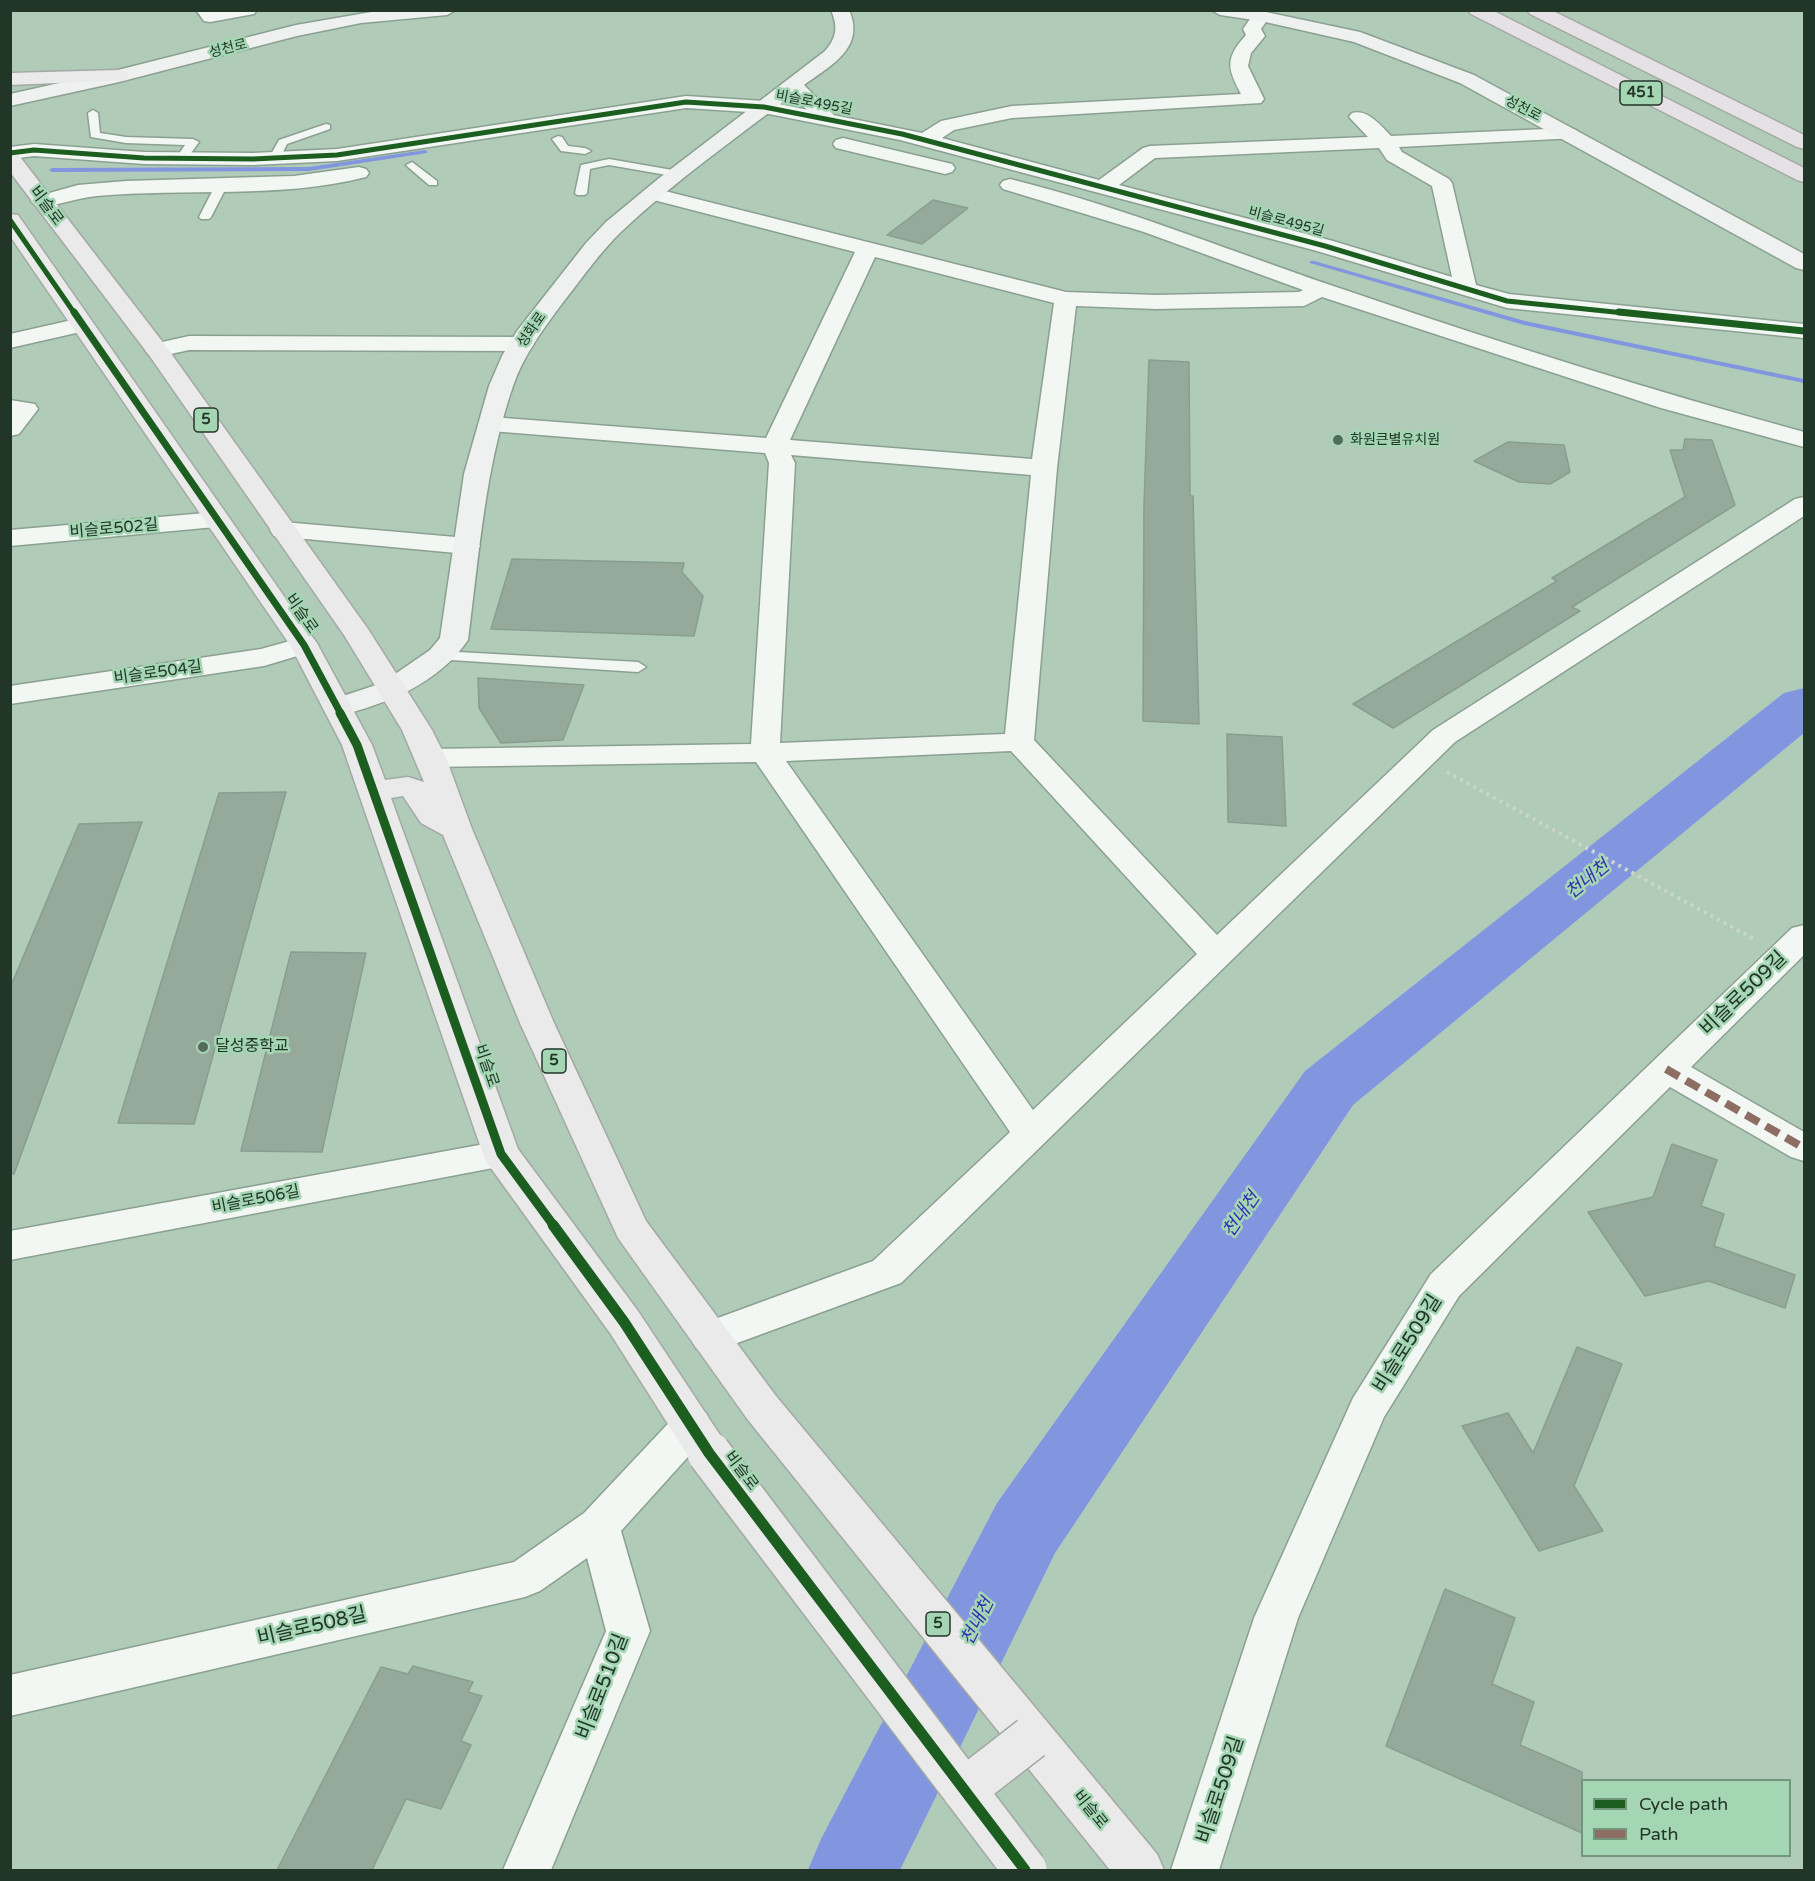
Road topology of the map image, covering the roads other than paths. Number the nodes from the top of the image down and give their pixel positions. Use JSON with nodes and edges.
{"nodes":[{"id":1,"x":205,"y":10,"type":"edge"},
{"id":2,"x":248,"y":10,"type":"edge"},
{"id":3,"x":447,"y":10,"type":"edge"},
{"id":4,"x":840,"y":10,"type":"edge"},
{"id":5,"x":1314,"y":10,"type":"edge"},
{"id":6,"x":1477,"y":10,"type":"edge"},
{"id":7,"x":1536,"y":10,"type":"edge"},
{"id":8,"x":1221,"y":11,"type":"edge"},
{"id":9,"x":1261,"y":16,"type":"junction"},
{"id":10,"x":1360,"y":38,"type":"junction"},
{"id":11,"x":119,"y":76,"type":"junction"},
{"id":12,"x":10,"y":79,"type":"edge"},
{"id":13,"x":793,"y":85,"type":"junction"},
{"id":14,"x":10,"y":100,"type":"edge"},
{"id":15,"x":764,"y":107,"type":"junction"},
{"id":16,"x":93,"y":113,"type":"dead end"},
{"id":17,"x":1359,"y":117,"type":"dead end"},
{"id":18,"x":826,"y":118,"type":"junction"},
{"id":19,"x":628,"y":120,"type":"junction"},
{"id":20,"x":708,"y":124,"type":"dead end"},
{"id":21,"x":661,"y":126,"type":"dead end"},
{"id":22,"x":326,"y":127,"type":"dead end"},
{"id":23,"x":739,"y":127,"type":"junction"},
{"id":24,"x":772,"y":131,"type":"dead end"},
{"id":25,"x":1569,"y":134,"type":"junction"},
{"id":26,"x":803,"y":136,"type":"dead end"},
{"id":27,"x":558,"y":139,"type":"junction"},
{"id":28,"x":926,"y":140,"type":"junction"},
{"id":29,"x":1385,"y":141,"type":"junction"},
{"id":30,"x":1804,"y":143,"type":"edge"},
{"id":31,"x":585,"y":151,"type":"dead end"},
{"id":32,"x":10,"y":155,"type":"edge"},
{"id":33,"x":458,"y":157,"type":"dead end"},
{"id":34,"x":182,"y":158,"type":"junction"},
{"id":35,"x":275,"y":158,"type":"junction"},
{"id":36,"x":434,"y":161,"type":"dead end"},
{"id":37,"x":412,"y":165,"type":"junction"},
{"id":38,"x":678,"y":174,"type":"junction"},
{"id":39,"x":1804,"y":176,"type":"edge"},
{"id":40,"x":433,"y":183,"type":"dead end"},
{"id":41,"x":221,"y":186,"type":"junction"},
{"id":42,"x":1104,"y":186,"type":"junction"},
{"id":43,"x":581,"y":193,"type":"dead end"},
{"id":44,"x":653,"y":194,"type":"junction"},
{"id":45,"x":42,"y":201,"type":"junction"},
{"id":46,"x":205,"y":217,"type":"dead end"},
{"id":47,"x":10,"y":220,"type":"edge"},
{"id":48,"x":868,"y":248,"type":"junction"},
{"id":49,"x":1804,"y":263,"type":"edge"},
{"id":50,"x":1320,"y":289,"type":"junction"},
{"id":51,"x":1466,"y":289,"type":"junction"},
{"id":52,"x":1066,"y":299,"type":"junction"},
{"id":53,"x":81,"y":325,"type":"junction"},
{"id":54,"x":1804,"y":331,"type":"edge"},
{"id":55,"x":10,"y":341,"type":"edge"},
{"id":56,"x":522,"y":344,"type":"junction"},
{"id":57,"x":157,"y":351,"type":"junction"},
{"id":58,"x":10,"y":407,"type":"edge"},
{"id":59,"x":491,"y":424,"type":"junction"},
{"id":60,"x":10,"y":429,"type":"edge"},
{"id":61,"x":1804,"y":440,"type":"edge"},
{"id":62,"x":774,"y":447,"type":"junction"},
{"id":63,"x":1044,"y":468,"type":"junction"},
{"id":64,"x":1804,"y":505,"type":"edge"},
{"id":65,"x":217,"y":520,"type":"junction"},
{"id":66,"x":283,"y":530,"type":"junction"},
{"id":67,"x":10,"y":538,"type":"edge"},
{"id":68,"x":467,"y":546,"type":"junction"},
{"id":69,"x":327,"y":592,"type":"junction"},
{"id":70,"x":278,"y":608,"type":"junction"},
{"id":71,"x":304,"y":645,"type":"junction"},
{"id":72,"x":440,"y":656,"type":"junction"},
{"id":73,"x":638,"y":667,"type":"dead end"},
{"id":74,"x":393,"y":689,"type":"junction"},
{"id":75,"x":10,"y":695,"type":"edge"},
{"id":76,"x":338,"y":707,"type":"junction"},
{"id":77,"x":1019,"y":742,"type":"junction"},
{"id":78,"x":765,"y":753,"type":"junction"},
{"id":79,"x":431,"y":758,"type":"junction"},
{"id":80,"x":374,"y":791,"type":"junction"},
{"id":81,"x":456,"y":829,"type":"junction"},
{"id":82,"x":1804,"y":936,"type":"edge"},
{"id":83,"x":1217,"y":955,"type":"junction"},
{"id":84,"x":1666,"y":1069,"type":"junction"},
{"id":85,"x":1031,"y":1134,"type":"junction"},
{"id":86,"x":1804,"y":1148,"type":"edge"},
{"id":87,"x":501,"y":1154,"type":"junction"},
{"id":88,"x":10,"y":1246,"type":"edge"},
{"id":89,"x":711,"y":1337,"type":"junction"},
{"id":90,"x":700,"y":1439,"type":"junction"},
{"id":91,"x":599,"y":1526,"type":"junction"},
{"id":92,"x":10,"y":1696,"type":"edge"},
{"id":93,"x":1031,"y":1738,"type":"junction"},
{"id":94,"x":964,"y":1790,"type":"junction"},
{"id":95,"x":1128,"y":1856,"type":"edge"},
{"id":96,"x":527,"y":1870,"type":"edge"},
{"id":97,"x":1025,"y":1870,"type":"edge"},
{"id":98,"x":1195,"y":1870,"type":"edge"}],
"edges":[{"from":1,"to":2,"type":"street"},
{"from":3,"to":11,"type":"main road","name":"성천로"},
{"from":4,"to":13,"type":"main road","name":"성화로"},
{"from":5,"to":10,"type":"main road"},
{"from":6,"to":39,"type":"highway","number":"451"},
{"from":7,"to":30,"type":"highway","number":"451"},
{"from":8,"to":9,"type":"main road","name":"성천로"},
{"from":9,"to":10,"type":"main road","name":"성천로"},
{"from":9,"to":28,"type":"street"},
{"from":10,"to":25,"type":"main road","name":"성천로"},
{"from":11,"to":12,"type":"main road"},
{"from":11,"to":14,"type":"main road","name":"성천로"},
{"from":13,"to":15,"type":"main road","name":"성화로"},
{"from":13,"to":18,"type":"main road"},
{"from":15,"to":18,"type":"street","name":"비슬로495길"},
{"from":15,"to":19,"type":"street","name":"비슬로495길"},
{"from":15,"to":23,"type":"main road","name":"성화로"},
{"from":16,"to":34,"type":"lane"},
{"from":17,"to":29,"type":"street"},
{"from":18,"to":28,"type":"street","name":"비슬로495길"},
{"from":19,"to":21,"type":"street"},
{"from":19,"to":27,"type":"street"},
{"from":19,"to":35,"type":"street"},
{"from":20,"to":23,"type":"street"},
{"from":22,"to":35,"type":"lane"},
{"from":23,"to":24,"type":"street"},
{"from":23,"to":38,"type":"main road","name":"성화로"},
{"from":25,"to":29,"type":"street"},
{"from":25,"to":49,"type":"main road","name":"성천로"},
{"from":26,"to":50,"type":"street"},
{"from":27,"to":31,"type":"lane"},
{"from":27,"to":33,"type":"street"},
{"from":28,"to":42,"type":"street","name":"비슬로495길"},
{"from":29,"to":42,"type":"street"},
{"from":29,"to":51,"type":"street"},
{"from":32,"to":34,"type":"street"},
{"from":32,"to":45,"type":"main road","name":"비슬로","number":"5"},
{"from":34,"to":35,"type":"street"},
{"from":36,"to":37,"type":"street"},
{"from":37,"to":40,"type":"lane"},
{"from":37,"to":41,"type":"street"},
{"from":38,"to":43,"type":"lane"},
{"from":38,"to":44,"type":"main road","name":"성화로"},
{"from":41,"to":45,"type":"street"},
{"from":41,"to":46,"type":"lane"},
{"from":42,"to":51,"type":"street","name":"비슬로495길"},
{"from":44,"to":48,"type":"street"},
{"from":44,"to":56,"type":"main road","name":"성화로"},
{"from":45,"to":57,"type":"main road","name":"비슬로","number":"5"},
{"from":47,"to":53,"type":"main road","name":"비슬로"},
{"from":48,"to":52,"type":"street"},
{"from":48,"to":62,"type":"street"},
{"from":50,"to":52,"type":"street"},
{"from":50,"to":61,"type":"street"},
{"from":51,"to":54,"type":"street","name":"비슬로495길"},
{"from":52,"to":63,"type":"street"},
{"from":53,"to":55,"type":"street"},
{"from":53,"to":65,"type":"main road","name":"비슬로"},
{"from":56,"to":57,"type":"street"},
{"from":56,"to":59,"type":"main road","name":"성화로"},
{"from":57,"to":66,"type":"main road","name":"비슬로","number":"5"},
{"from":58,"to":60,"type":"street"},
{"from":59,"to":62,"type":"street"},
{"from":59,"to":68,"type":"main road","name":"성화로"},
{"from":62,"to":63,"type":"street"},
{"from":62,"to":78,"type":"street"},
{"from":63,"to":77,"type":"street"},
{"from":64,"to":83,"type":"street"},
{"from":65,"to":67,"type":"street","name":"비슬로502길"},
{"from":65,"to":70,"type":"main road","name":"비슬로"},
{"from":66,"to":68,"type":"street"},
{"from":66,"to":69,"type":"main road","name":"비슬로","number":"5"},
{"from":68,"to":72,"type":"main road","name":"성화로"},
{"from":69,"to":70,"type":"main road"},
{"from":69,"to":74,"type":"main road","name":"비슬로","number":"5"},
{"from":70,"to":71,"type":"main road","name":"비슬로"},
{"from":71,"to":75,"type":"street","name":"비슬로504길"},
{"from":71,"to":76,"type":"main road","name":"비슬로"},
{"from":72,"to":73,"type":"lane"},
{"from":72,"to":74,"type":"main road","name":"성화로"},
{"from":74,"to":76,"type":"main road","name":"성화로"},
{"from":74,"to":79,"type":"main road","name":"비슬로","number":"5"},
{"from":76,"to":80,"type":"main road","name":"비슬로"},
{"from":77,"to":78,"type":"street"},
{"from":77,"to":83,"type":"street"},
{"from":78,"to":79,"type":"street"},
{"from":78,"to":85,"type":"street"},
{"from":79,"to":81,"type":"main road","name":"비슬로","number":"5"},
{"from":80,"to":81,"type":"main road"},
{"from":80,"to":87,"type":"main road","name":"비슬로"},
{"from":81,"to":89,"type":"main road","name":"비슬로","number":"5"},
{"from":82,"to":84,"type":"street","name":"비슬로509길"},
{"from":83,"to":85,"type":"street"},
{"from":84,"to":86,"type":"street"},
{"from":84,"to":98,"type":"street","name":"비슬로509길"},
{"from":85,"to":89,"type":"street"},
{"from":87,"to":88,"type":"street","name":"비슬로506길"},
{"from":87,"to":90,"type":"main road","name":"비슬로"},
{"from":89,"to":93,"type":"main road","name":"비슬로","number":"5"},
{"from":90,"to":91,"type":"street"},
{"from":90,"to":94,"type":"main road","name":"비슬로","bridge":true},
{"from":91,"to":92,"type":"street","name":"비슬로508길"},
{"from":91,"to":96,"type":"street","name":"비슬로510길"},
{"from":93,"to":94,"type":"main road","bridge":true},
{"from":93,"to":95,"type":"main road","name":"비슬로","number":"5"},
{"from":94,"to":97,"type":"main road","name":"비슬로","bridge":true}]}
